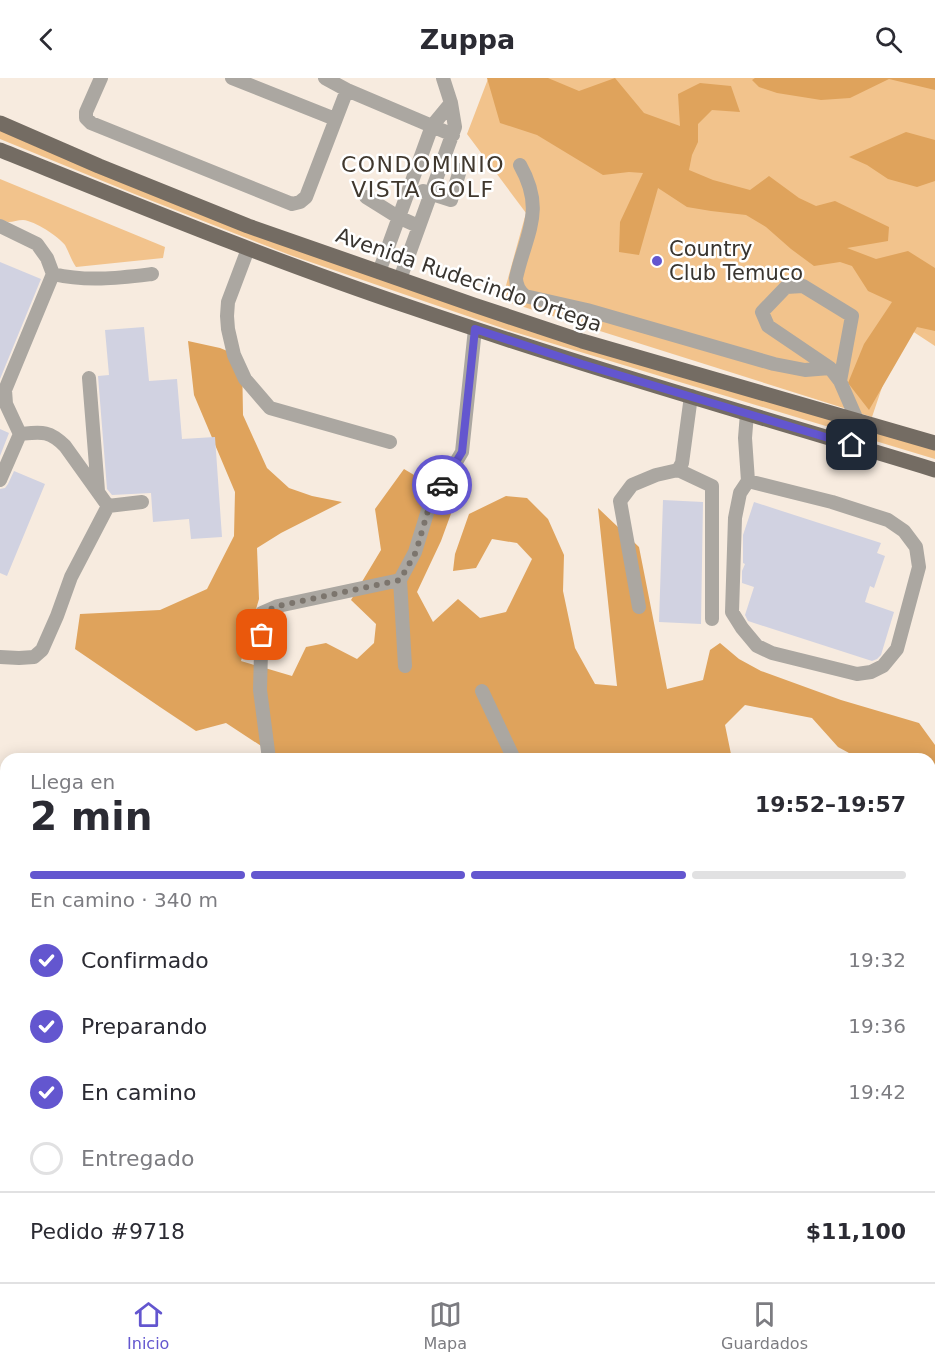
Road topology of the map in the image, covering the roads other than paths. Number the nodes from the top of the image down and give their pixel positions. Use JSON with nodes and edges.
{"nodes":[{"id":1,"x":101,"y":78,"type":"edge"},
{"id":2,"x":232,"y":78,"type":"edge"},
{"id":3,"x":325,"y":78,"type":"edge"},
{"id":4,"x":443,"y":78,"type":"edge"},
{"id":5,"x":347,"y":90,"type":"junction"},
{"id":6,"x":451,"y":104,"type":"junction"},
{"id":7,"x":335,"y":119,"type":"junction"},
{"id":8,"x":0,"y":123,"type":"edge"},
{"id":9,"x":432,"y":126,"type":"junction"},
{"id":10,"x":453,"y":135,"type":"junction"},
{"id":11,"x":0,"y":151,"type":"edge"},
{"id":12,"x":520,"y":165,"type":"dead end"},
{"id":13,"x":460,"y":170,"type":"dead end"},
{"id":14,"x":410,"y":187,"type":"junction"},
{"id":15,"x":430,"y":194,"type":"junction"},
{"id":16,"x":366,"y":197,"type":"dead end"},
{"id":17,"x":398,"y":218,"type":"junction"},
{"id":18,"x":0,"y":226,"type":"edge"},
{"id":19,"x":418,"y":226,"type":"junction"},
{"id":20,"x":248,"y":249,"type":"junction"},
{"id":21,"x":379,"y":272,"type":"junction"},
{"id":22,"x":53,"y":274,"type":"junction"},
{"id":23,"x":153,"y":274,"type":"dead end"},
{"id":24,"x":400,"y":279,"type":"junction"},
{"id":25,"x":475,"y":329,"type":"junction"},
{"id":26,"x":830,"y":368,"type":"junction"},
{"id":27,"x":90,"y":378,"type":"dead end"},
{"id":28,"x":840,"y":381,"type":"junction"},
{"id":29,"x":691,"y":396,"type":"junction"},
{"id":30,"x":747,"y":413,"type":"junction"},
{"id":31,"x":857,"y":420,"type":"junction"},
{"id":32,"x":20,"y":434,"type":"junction"},
{"id":33,"x":390,"y":441,"type":"dead end"},
{"id":34,"x":935,"y":443,"type":"edge"},
{"id":35,"x":678,"y":470,"type":"junction"},
{"id":36,"x":935,"y":470,"type":"edge"},
{"id":37,"x":0,"y":480,"type":"edge"},
{"id":38,"x":748,"y":481,"type":"junction"},
{"id":39,"x":98,"y":493,"type":"junction"},
{"id":40,"x":142,"y":502,"type":"dead end"},
{"id":41,"x":108,"y":506,"type":"junction"},
{"id":42,"x":400,"y":580,"type":"junction"},
{"id":43,"x":639,"y":607,"type":"dead end"},
{"id":44,"x":712,"y":619,"type":"dead end"},
{"id":45,"x":0,"y":657,"type":"edge"},
{"id":46,"x":405,"y":666,"type":"dead end"},
{"id":47,"x":482,"y":691,"type":"dead end"},
{"id":48,"x":267,"y":753,"type":"edge"},
{"id":49,"x":511,"y":753,"type":"edge"}],
"edges":[{"from":1,"to":7,"type":"street"},
{"from":2,"to":7,"type":"street"},
{"from":3,"to":5,"type":"street"},
{"from":4,"to":6,"type":"street"},
{"from":5,"to":7,"type":"street"},
{"from":5,"to":9,"type":"street"},
{"from":6,"to":9,"type":"street"},
{"from":6,"to":10,"type":"street"},
{"from":8,"to":21,"type":"main road","name":"Avenida Rudecindo Ortega"},
{"from":9,"to":10,"type":"street"},
{"from":9,"to":14,"type":"street"},
{"from":10,"to":15,"type":"street"},
{"from":11,"to":20,"type":"main road","name":"Avenida Rudecindo Ortega"},
{"from":12,"to":26,"type":"street"},
{"from":13,"to":15,"type":"street"},
{"from":14,"to":15,"type":"street"},
{"from":14,"to":17,"type":"street"},
{"from":15,"to":19,"type":"street"},
{"from":16,"to":17,"type":"street"},
{"from":17,"to":19,"type":"street"},
{"from":17,"to":21,"type":"street"},
{"from":18,"to":22,"type":"street"},
{"from":19,"to":24,"type":"street"},
{"from":20,"to":25,"type":"main road","name":"Avenida Rudecindo Ortega"},
{"from":20,"to":33,"type":"street"},
{"from":21,"to":24,"type":"main road","name":"Avenida Rudecindo Ortega"},
{"from":22,"to":23,"type":"street"},
{"from":22,"to":32,"type":"street"},
{"from":24,"to":31,"type":"main road","name":"Avenida Rudecindo Ortega"},
{"from":25,"to":29,"type":"main road","name":"Avenida Rudecindo Ortega"},
{"from":25,"to":42,"type":"street"},
{"from":26,"to":28,"type":"street"},
{"from":26,"to":28,"type":"street"},
{"from":27,"to":39,"type":"street"},
{"from":28,"to":31,"type":"street"},
{"from":29,"to":30,"type":"main road","name":"Avenida Rudecindo Ortega"},
{"from":29,"to":35,"type":"street"},
{"from":30,"to":36,"type":"main road","name":"Avenida Rudecindo Ortega"},
{"from":30,"to":38,"type":"street"},
{"from":31,"to":34,"type":"main road","name":"Avenida Rudecindo Ortega"},
{"from":32,"to":37,"type":"street"},
{"from":32,"to":39,"type":"street"},
{"from":35,"to":43,"type":"street"},
{"from":35,"to":44,"type":"street"},
{"from":38,"to":38,"type":"street"},
{"from":39,"to":41,"type":"street"},
{"from":40,"to":41,"type":"street"},
{"from":41,"to":45,"type":"street"},
{"from":42,"to":46,"type":"street"},
{"from":42,"to":48,"type":"street"},
{"from":47,"to":49,"type":"street"}]}
